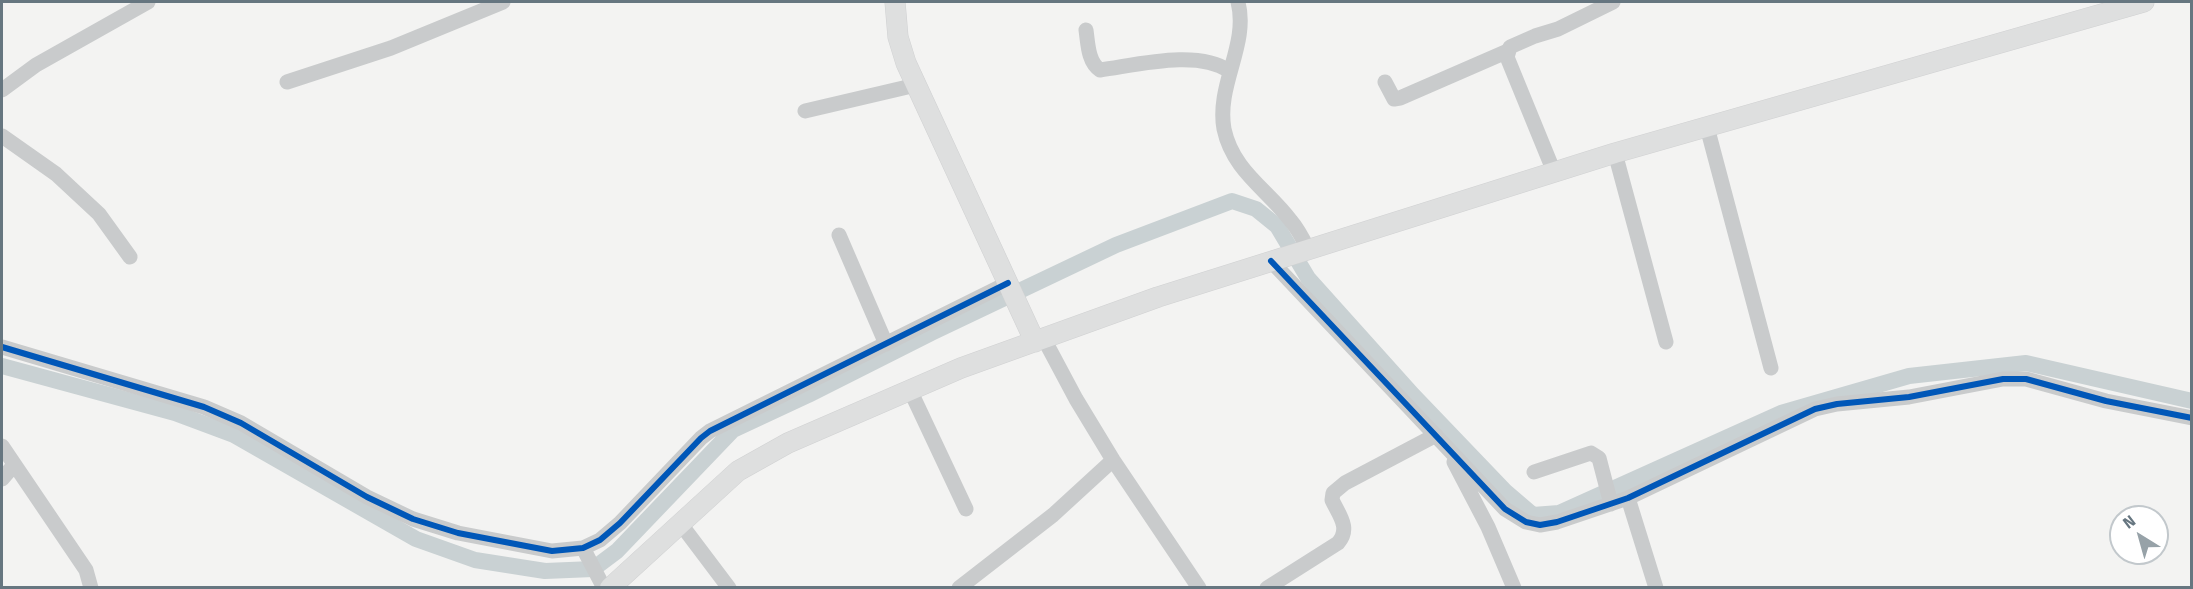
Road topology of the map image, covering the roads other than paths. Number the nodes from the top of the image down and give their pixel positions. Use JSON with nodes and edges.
{"nodes":[{"id":1,"x":148,"y":2,"type":"edge"},
{"id":2,"x":503,"y":2,"type":"edge"},
{"id":3,"x":895,"y":2,"type":"edge"},
{"id":4,"x":1238,"y":2,"type":"edge"},
{"id":5,"x":1612,"y":2,"type":"edge"},
{"id":6,"x":2144,"y":2,"type":"edge"},
{"id":7,"x":1086,"y":30,"type":"dead end"},
{"id":8,"x":1509,"y":59,"type":"junction"},
{"id":9,"x":1229,"y":71,"type":"junction"},
{"id":10,"x":287,"y":82,"type":"dead end"},
{"id":11,"x":1385,"y":82,"type":"dead end"},
{"id":12,"x":916,"y":85,"type":"junction"},
{"id":13,"x":2,"y":90,"type":"edge"},
{"id":14,"x":805,"y":111,"type":"dead end"},
{"id":15,"x":1707,"y":127,"type":"junction"},
{"id":16,"x":2,"y":136,"type":"edge"},
{"id":17,"x":1615,"y":153,"type":"junction"},
{"id":18,"x":1554,"y":172,"type":"junction"},
{"id":19,"x":839,"y":236,"type":"dead end"},
{"id":20,"x":1304,"y":250,"type":"junction"},
{"id":21,"x":130,"y":257,"type":"dead end"},
{"id":22,"x":1276,"y":259,"type":"junction"},
{"id":23,"x":1013,"y":293,"type":"junction"},
{"id":24,"x":1040,"y":340,"type":"junction"},
{"id":25,"x":1666,"y":342,"type":"dead end"},
{"id":26,"x":886,"y":344,"type":"junction"},
{"id":27,"x":2,"y":347,"type":"edge"},
{"id":28,"x":1771,"y":368,"type":"dead end"},
{"id":29,"x":910,"y":390,"type":"junction"},
{"id":30,"x":2192,"y":418,"type":"edge"},
{"id":31,"x":1441,"y":439,"type":"junction"},
{"id":32,"x":2,"y":446,"type":"edge"},
{"id":33,"x":1113,"y":460,"type":"junction"},
{"id":34,"x":14,"y":465,"type":"junction"},
{"id":35,"x":1534,"y":472,"type":"dead end"},
{"id":36,"x":2,"y":479,"type":"edge"},
{"id":37,"x":1610,"y":496,"type":"junction"},
{"id":38,"x":1628,"y":498,"type":"junction"},
{"id":39,"x":1505,"y":508,"type":"junction"},
{"id":40,"x":966,"y":509,"type":"dead end"},
{"id":41,"x":680,"y":523,"type":"junction"},
{"id":42,"x":1488,"y":527,"type":"junction"},
{"id":43,"x":586,"y":553,"type":"junction"},
{"id":44,"x":604,"y":585,"type":"edge"},
{"id":45,"x":1652,"y":586,"type":"edge"},
{"id":46,"x":91,"y":588,"type":"edge"},
{"id":47,"x":729,"y":588,"type":"edge"},
{"id":48,"x":959,"y":588,"type":"edge"},
{"id":49,"x":1199,"y":588,"type":"edge"},
{"id":50,"x":1267,"y":588,"type":"edge"},
{"id":51,"x":1514,"y":588,"type":"edge"}],
"edges":[{"from":1,"to":13,"type":"street"},
{"from":2,"to":10,"type":"street"},
{"from":3,"to":12,"type":"main road"},
{"from":4,"to":9,"type":"street"},
{"from":5,"to":8,"type":"street"},
{"from":6,"to":15,"type":"main road"},
{"from":7,"to":9,"type":"street"},
{"from":8,"to":11,"type":"street"},
{"from":8,"to":18,"type":"street"},
{"from":9,"to":20,"type":"street"},
{"from":12,"to":14,"type":"street"},
{"from":12,"to":23,"type":"main road"},
{"from":15,"to":17,"type":"main road"},
{"from":15,"to":28,"type":"street"},
{"from":16,"to":21,"type":"street"},
{"from":17,"to":18,"type":"main road"},
{"from":17,"to":25,"type":"street"},
{"from":18,"to":20,"type":"main road"},
{"from":19,"to":26,"type":"street"},
{"from":20,"to":22,"type":"main road"},
{"from":22,"to":24,"type":"main road"},
{"from":22,"to":31,"type":"street"},
{"from":23,"to":24,"type":"main road"},
{"from":23,"to":26,"type":"street"},
{"from":24,"to":29,"type":"main road"},
{"from":24,"to":33,"type":"street"},
{"from":26,"to":43,"type":"street"},
{"from":27,"to":43,"type":"street"},
{"from":29,"to":40,"type":"street"},
{"from":29,"to":41,"type":"main road"},
{"from":30,"to":38,"type":"street"},
{"from":31,"to":39,"type":"street"},
{"from":31,"to":42,"type":"street"},
{"from":31,"to":50,"type":"street"},
{"from":32,"to":34,"type":"street"},
{"from":33,"to":48,"type":"street"},
{"from":33,"to":49,"type":"street"},
{"from":34,"to":36,"type":"street"},
{"from":34,"to":46,"type":"street"},
{"from":35,"to":37,"type":"street"},
{"from":37,"to":38,"type":"street"},
{"from":37,"to":39,"type":"street"},
{"from":38,"to":45,"type":"street"},
{"from":39,"to":42,"type":"street"},
{"from":41,"to":44,"type":"main road"},
{"from":41,"to":47,"type":"street"},
{"from":42,"to":51,"type":"street"},
{"from":43,"to":44,"type":"street"}]}
